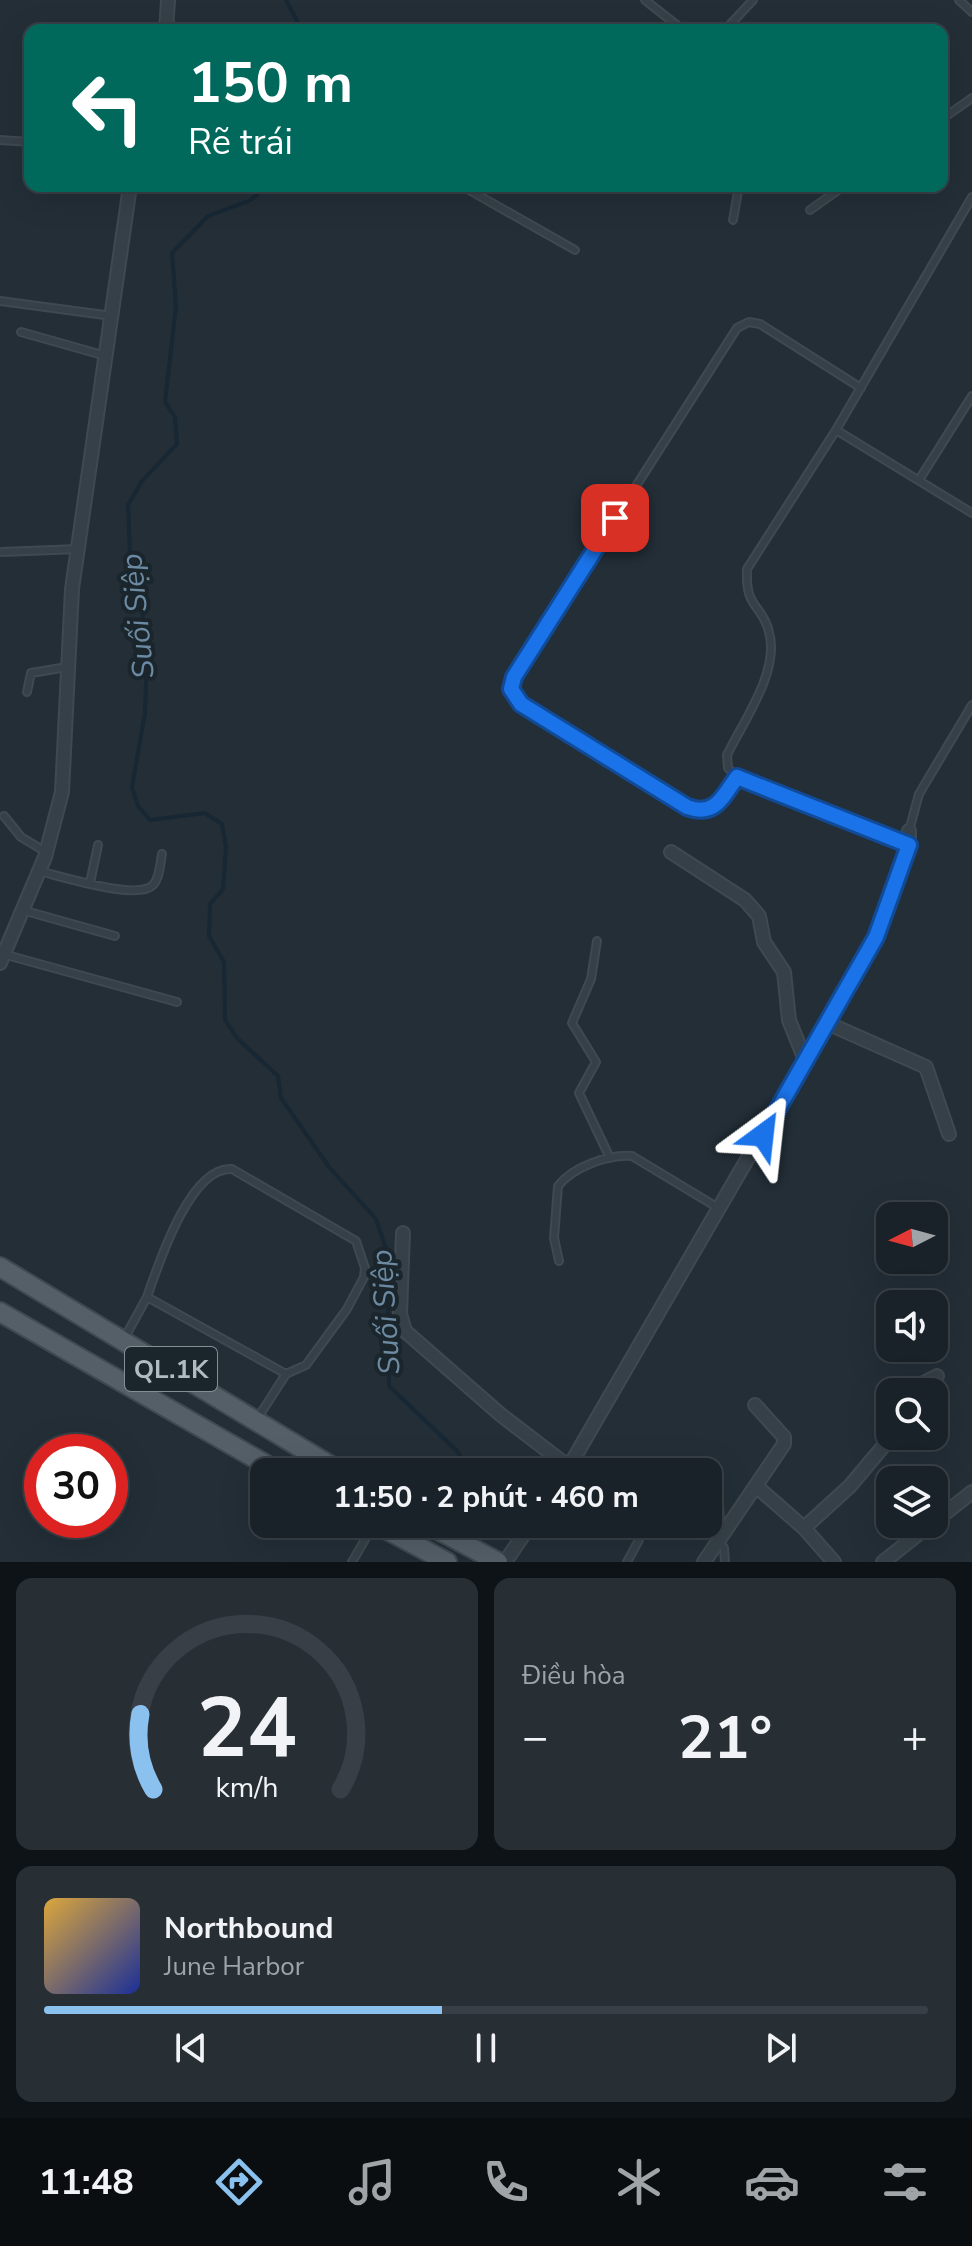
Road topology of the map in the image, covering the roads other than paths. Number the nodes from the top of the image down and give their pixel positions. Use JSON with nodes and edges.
{"nodes":[{"id":1,"x":168,"y":0,"type":"edge"},
{"id":2,"x":645,"y":0,"type":"edge"},
{"id":3,"x":753,"y":0,"type":"edge"},
{"id":4,"x":959,"y":0,"type":"edge"},
{"id":5,"x":972,"y":12,"type":"edge"},
{"id":6,"x":166,"y":24,"type":"edge"},
{"id":7,"x":675,"y":24,"type":"edge"},
{"id":8,"x":731,"y":24,"type":"edge"},
{"id":9,"x":972,"y":98,"type":"edge"},
{"id":10,"x":948,"y":115,"type":"edge"},
{"id":11,"x":0,"y":140,"type":"edge"},
{"id":12,"x":24,"y":142,"type":"edge"},
{"id":13,"x":129,"y":192,"type":"edge"},
{"id":14,"x":473,"y":192,"type":"edge"},
{"id":15,"x":738,"y":192,"type":"edge"},
{"id":16,"x":836,"y":192,"type":"edge"},
{"id":17,"x":972,"y":197,"type":"edge"},
{"id":18,"x":810,"y":210,"type":"dead end"},
{"id":19,"x":733,"y":220,"type":"dead end"},
{"id":20,"x":575,"y":250,"type":"dead end"},
{"id":21,"x":0,"y":301,"type":"edge"},
{"id":22,"x":112,"y":316,"type":"junction"},
{"id":23,"x":21,"y":332,"type":"dead end"},
{"id":24,"x":106,"y":356,"type":"junction"},
{"id":25,"x":861,"y":388,"type":"junction"},
{"id":26,"x":972,"y":396,"type":"edge"},
{"id":27,"x":836,"y":430,"type":"junction"},
{"id":28,"x":919,"y":480,"type":"junction"},
{"id":29,"x":972,"y":513,"type":"edge"},
{"id":30,"x":78,"y":549,"type":"junction"},
{"id":31,"x":2,"y":552,"type":"dead end"},
{"id":32,"x":68,"y":667,"type":"junction"},
{"id":33,"x":27,"y":692,"type":"dead end"},
{"id":34,"x":972,"y":705,"type":"edge"},
{"id":35,"x":737,"y":777,"type":"junction"},
{"id":36,"x":4,"y":816,"type":"dead end"},
{"id":37,"x":909,"y":831,"type":"joint"},
{"id":38,"x":98,"y":845,"type":"dead end"},
{"id":39,"x":909,"y":845,"type":"junction"},
{"id":40,"x":46,"y":852,"type":"junction"},
{"id":41,"x":671,"y":852,"type":"dead end"},
{"id":42,"x":162,"y":854,"type":"dead end"},
{"id":43,"x":39,"y":871,"type":"junction"},
{"id":44,"x":90,"y":883,"type":"junction"},
{"id":45,"x":22,"y":910,"type":"junction"},
{"id":46,"x":115,"y":936,"type":"dead end"},
{"id":47,"x":597,"y":941,"type":"dead end"},
{"id":48,"x":1,"y":957,"type":"edge"},
{"id":49,"x":177,"y":1002,"type":"dead end"},
{"id":50,"x":827,"y":1023,"type":"junction"},
{"id":51,"x":805,"y":1060,"type":"junction"},
{"id":52,"x":949,"y":1134,"type":"dead end"},
{"id":53,"x":610,"y":1158,"type":"junction"},
{"id":54,"x":720,"y":1209,"type":"junction"},
{"id":55,"x":403,"y":1233,"type":"dead end"},
{"id":56,"x":559,"y":1261,"type":"dead end"},
{"id":57,"x":0,"y":1267,"type":"edge"},
{"id":58,"x":147,"y":1297,"type":"junction"},
{"id":59,"x":0,"y":1312,"type":"edge"},
{"id":60,"x":123,"y":1341,"type":"junction"},
{"id":61,"x":286,"y":1374,"type":"junction"},
{"id":62,"x":937,"y":1376,"type":"dead end"},
{"id":63,"x":933,"y":1378,"type":"edge"},
{"id":64,"x":755,"y":1405,"type":"dead end"},
{"id":65,"x":257,"y":1419,"type":"junction"},
{"id":66,"x":880,"y":1450,"type":"edge"},
{"id":67,"x":255,"y":1458,"type":"edge"},
{"id":68,"x":319,"y":1458,"type":"edge"},
{"id":69,"x":554,"y":1458,"type":"edge"},
{"id":70,"x":574,"y":1458,"type":"edge"},
{"id":71,"x":756,"y":1486,"type":"junction"},
{"id":72,"x":972,"y":1492,"type":"edge"},
{"id":73,"x":948,"y":1511,"type":"edge"},
{"id":74,"x":804,"y":1528,"type":"junction"},
{"id":75,"x":722,"y":1535,"type":"edge"},
{"id":76,"x":367,"y":1538,"type":"edge"},
{"id":77,"x":401,"y":1538,"type":"edge"},
{"id":78,"x":453,"y":1538,"type":"edge"},
{"id":79,"x":521,"y":1538,"type":"edge"},
{"id":80,"x":720,"y":1538,"type":"joint"},
{"id":81,"x":914,"y":1538,"type":"edge"},
{"id":82,"x":639,"y":1540,"type":"dead end"},
{"id":83,"x":352,"y":1562,"type":"edge"},
{"id":84,"x":447,"y":1562,"type":"edge"},
{"id":85,"x":498,"y":1562,"type":"edge"},
{"id":86,"x":505,"y":1562,"type":"edge"},
{"id":87,"x":627,"y":1562,"type":"edge"},
{"id":88,"x":704,"y":1562,"type":"edge"},
{"id":89,"x":725,"y":1562,"type":"edge"},
{"id":90,"x":834,"y":1562,"type":"edge"},
{"id":91,"x":883,"y":1562,"type":"edge"}],
"edges":[{"from":1,"to":6,"type":"street"},
{"from":2,"to":7,"type":"lane"},
{"from":3,"to":8,"type":"lane"},
{"from":4,"to":5,"type":"lane"},
{"from":9,"to":10,"type":"lane"},
{"from":11,"to":12,"type":"lane"},
{"from":13,"to":22,"type":"street"},
{"from":14,"to":20,"type":"lane"},
{"from":15,"to":19,"type":"lane"},
{"from":16,"to":18,"type":"lane"},
{"from":17,"to":25,"type":"lane"},
{"from":21,"to":22,"type":"lane"},
{"from":22,"to":24,"type":"street"},
{"from":23,"to":24,"type":"lane"},
{"from":24,"to":30,"type":"street"},
{"from":25,"to":27,"type":"lane"},
{"from":25,"to":35,"type":"lane"},
{"from":26,"to":28,"type":"lane"},
{"from":27,"to":28,"type":"lane"},
{"from":27,"to":35,"type":"lane"},
{"from":28,"to":29,"type":"lane"},
{"from":30,"to":31,"type":"lane"},
{"from":30,"to":32,"type":"street"},
{"from":32,"to":33,"type":"lane"},
{"from":32,"to":40,"type":"street"},
{"from":34,"to":37,"type":"lane"},
{"from":35,"to":39,"type":"lane"},
{"from":36,"to":40,"type":"lane"},
{"from":37,"to":39,"type":"street"},
{"from":38,"to":44,"type":"lane"},
{"from":39,"to":50,"type":"street"},
{"from":40,"to":43,"type":"street"},
{"from":41,"to":51,"type":"street"},
{"from":42,"to":44,"type":"lane"},
{"from":43,"to":44,"type":"lane"},
{"from":43,"to":45,"type":"street"},
{"from":45,"to":46,"type":"lane"},
{"from":45,"to":48,"type":"street"},
{"from":47,"to":53,"type":"lane"},
{"from":48,"to":49,"type":"lane"},
{"from":50,"to":51,"type":"street"},
{"from":50,"to":52,"type":"street"},
{"from":51,"to":54,"type":"street"},
{"from":53,"to":54,"type":"lane"},
{"from":53,"to":56,"type":"lane"},
{"from":54,"to":70,"type":"street"},
{"from":55,"to":69,"type":"street"},
{"from":57,"to":60,"type":"main road","number":"QL.1K"},
{"from":58,"to":60,"type":"lane"},
{"from":58,"to":61,"type":"lane"},
{"from":58,"to":61,"type":"lane"},
{"from":59,"to":67,"type":"main road","number":"QL.1K"},
{"from":60,"to":65,"type":"main road","number":"QL.1K"},
{"from":61,"to":65,"type":"lane"},
{"from":62,"to":63,"type":"street"},
{"from":64,"to":71,"type":"street"},
{"from":65,"to":68,"type":"main road","number":"QL.1K"},
{"from":66,"to":74,"type":"street"},
{"from":71,"to":74,"type":"street"},
{"from":71,"to":75,"type":"street"},
{"from":72,"to":73,"type":"street"},
{"from":74,"to":90,"type":"street"},
{"from":76,"to":83,"type":"lane"},
{"from":77,"to":84,"type":"main road"},
{"from":78,"to":85,"type":"main road"},
{"from":79,"to":86,"type":"street"},
{"from":80,"to":88,"type":"street"},
{"from":80,"to":89,"type":"lane"},
{"from":81,"to":91,"type":"street"},
{"from":82,"to":87,"type":"lane"}]}
